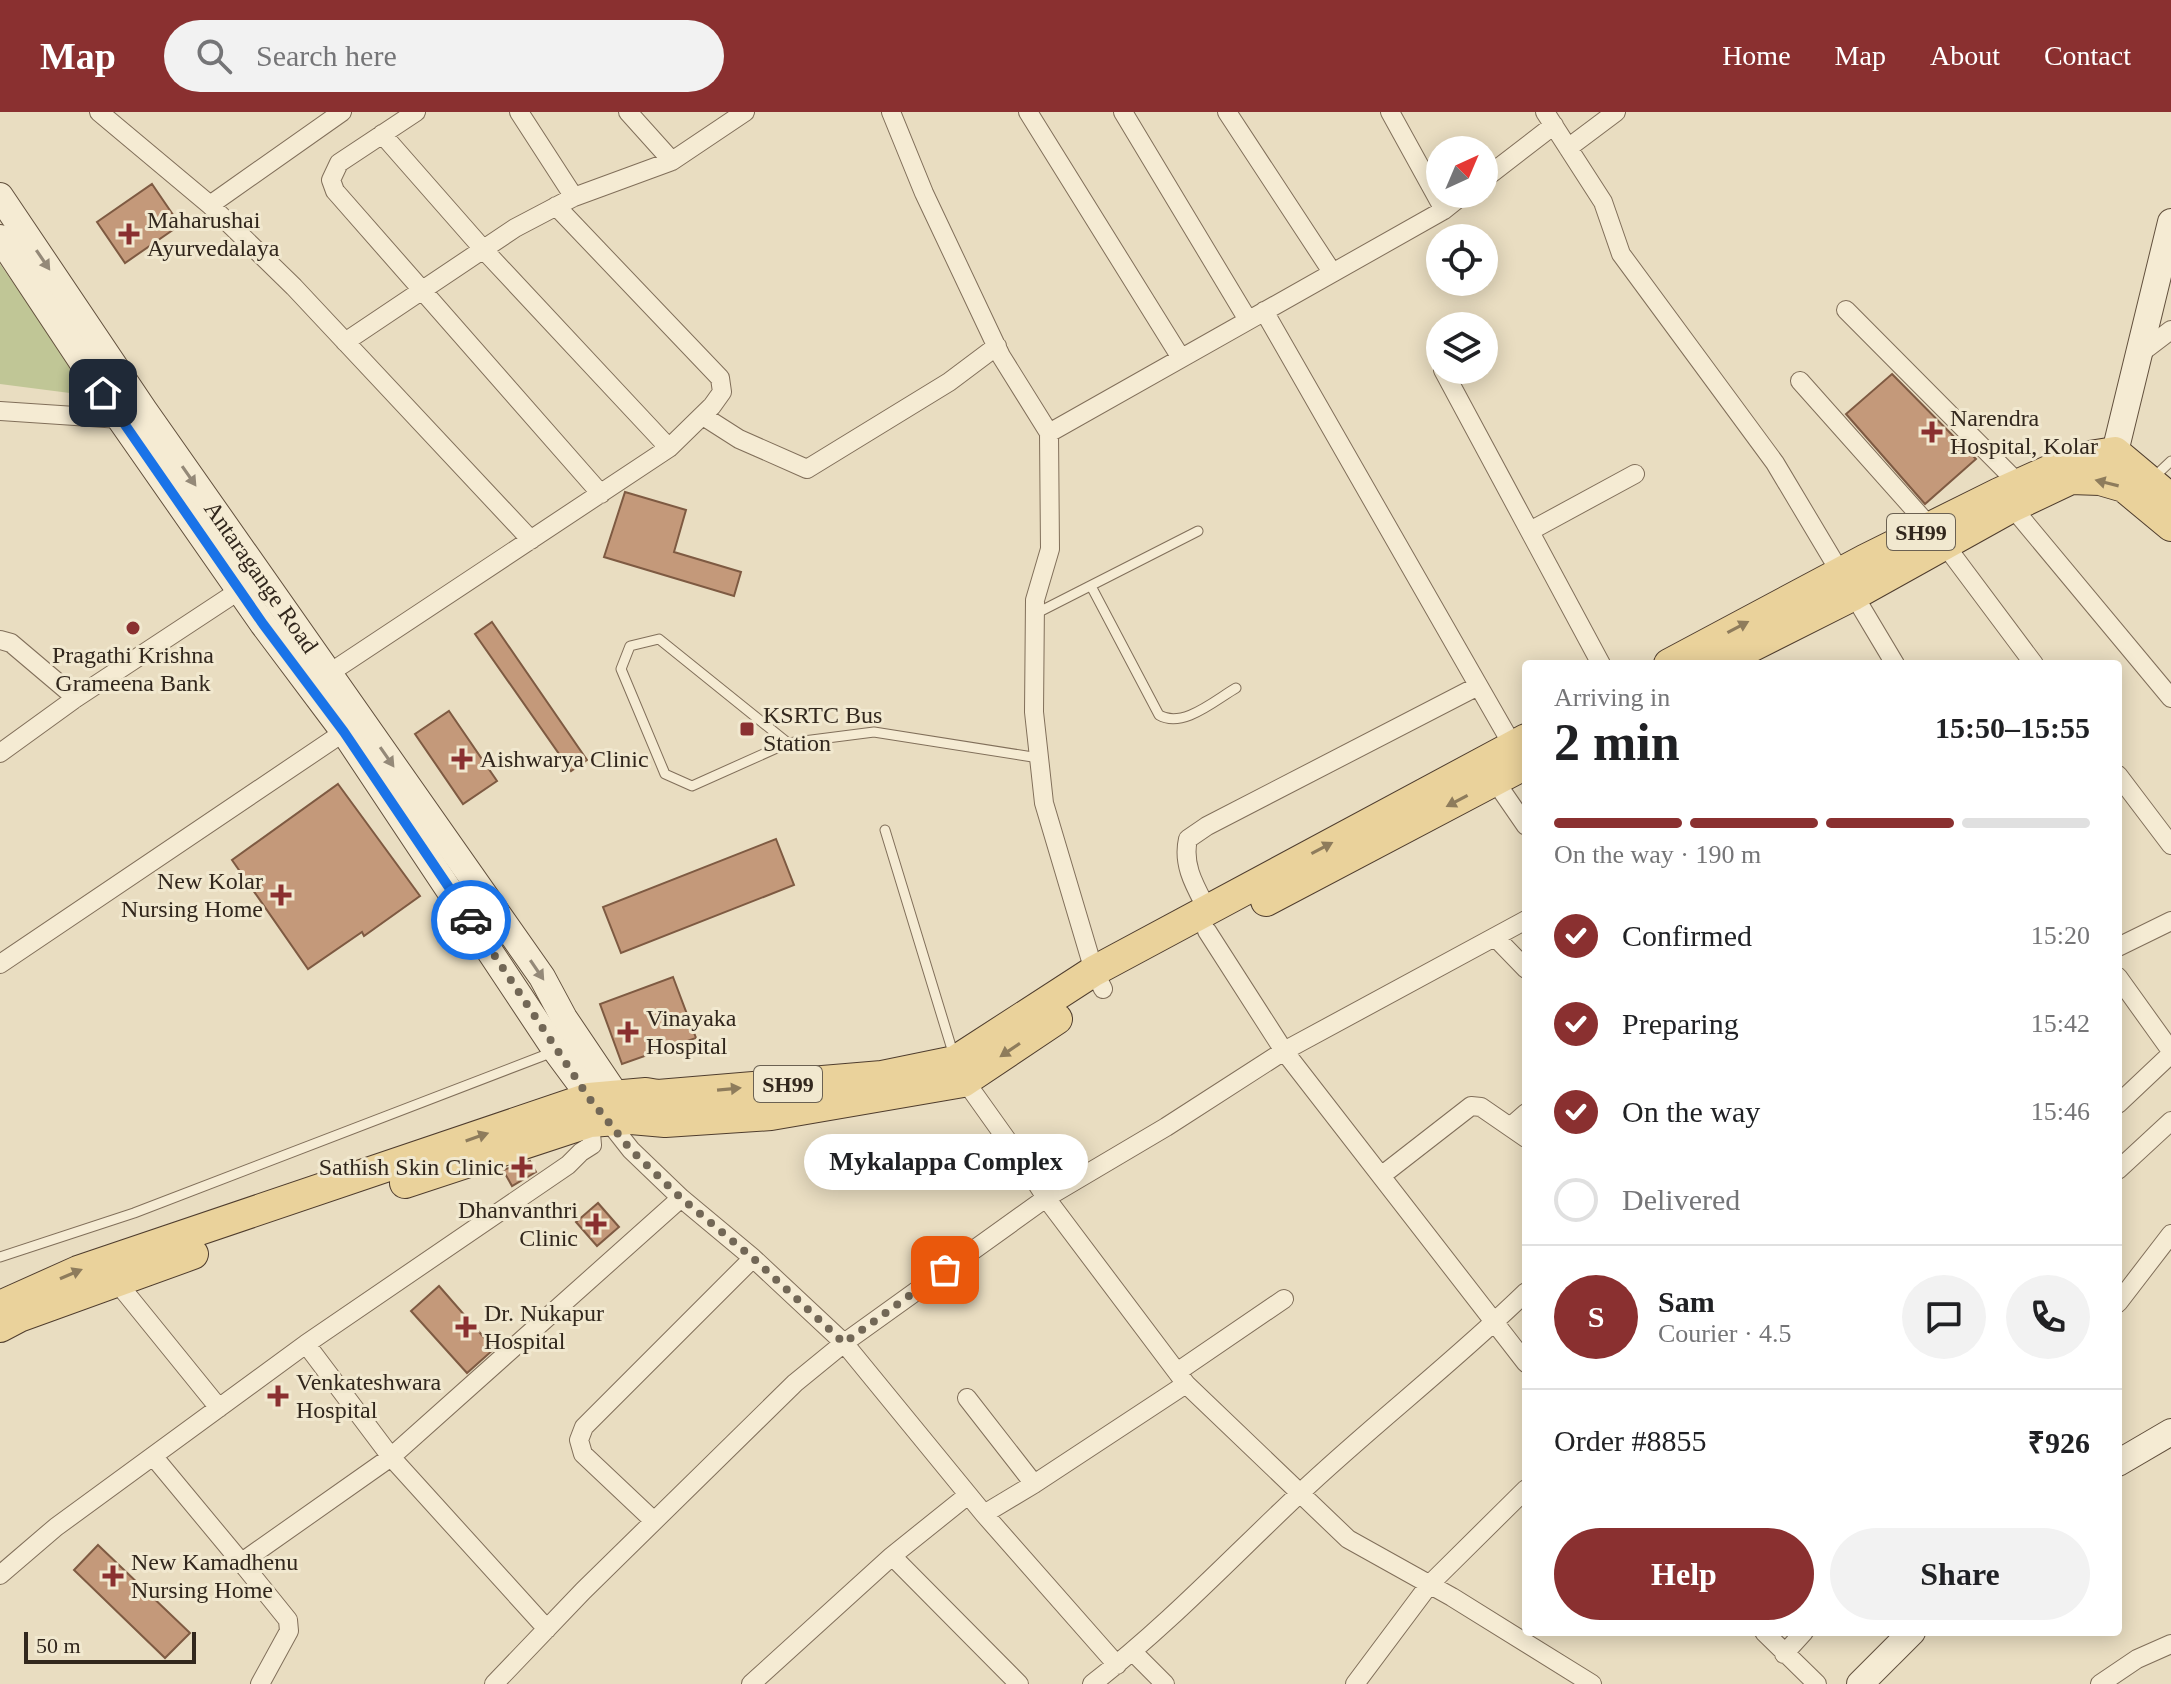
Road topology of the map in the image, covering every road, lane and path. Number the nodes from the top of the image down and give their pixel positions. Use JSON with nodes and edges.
{"nodes":[{"id":1,"x":342,"y":112,"type":"edge"},
{"id":2,"x":416,"y":112,"type":"edge"},
{"id":3,"x":519,"y":112,"type":"edge"},
{"id":4,"x":628,"y":112,"type":"edge"},
{"id":5,"x":745,"y":112,"type":"edge"},
{"id":6,"x":891,"y":112,"type":"edge"},
{"id":7,"x":1028,"y":112,"type":"edge"},
{"id":8,"x":1123,"y":112,"type":"edge"},
{"id":9,"x":1227,"y":112,"type":"edge"},
{"id":10,"x":1390,"y":112,"type":"edge"},
{"id":11,"x":1616,"y":112,"type":"edge"},
{"id":12,"x":106,"y":114,"type":"edge"},
{"id":13,"x":1550,"y":119,"type":"edge"},
{"id":14,"x":382,"y":134,"type":"junction"},
{"id":15,"x":1568,"y":148,"type":"junction"},
{"id":16,"x":672,"y":161,"type":"junction"},
{"id":17,"x":1498,"y":166,"type":"edge"},
{"id":18,"x":0,"y":196,"type":"edge"},
{"id":19,"x":574,"y":197,"type":"junction"},
{"id":20,"x":210,"y":205,"type":"junction"},
{"id":21,"x":556,"y":206,"type":"junction"},
{"id":22,"x":1446,"y":208,"type":"edge"},
{"id":23,"x":1444,"y":210,"type":"junction"},
{"id":24,"x":2171,"y":222,"type":"edge"},
{"id":25,"x":0,"y":238,"type":"edge"},
{"id":26,"x":483,"y":249,"type":"junction"},
{"id":27,"x":1332,"y":272,"type":"junction"},
{"id":28,"x":422,"y":288,"type":"junction"},
{"id":29,"x":1846,"y":310,"type":"dead end"},
{"id":30,"x":1256,"y":315,"type":"junction"},
{"id":31,"x":2171,"y":330,"type":"edge"},
{"id":32,"x":345,"y":342,"type":"junction"},
{"id":33,"x":997,"y":346,"type":"junction"},
{"id":34,"x":2138,"y":355,"type":"junction"},
{"id":35,"x":1181,"y":358,"type":"junction"},
{"id":36,"x":1800,"y":381,"type":"dead end"},
{"id":37,"x":1451,"y":384,"type":"edge"},
{"id":38,"x":0,"y":411,"type":"edge"},
{"id":39,"x":132,"y":414,"type":"junction"},
{"id":40,"x":703,"y":416,"type":"junction"},
{"id":41,"x":1049,"y":433,"type":"junction"},
{"id":42,"x":669,"y":448,"type":"junction"},
{"id":43,"x":2115,"y":452,"type":"junction"},
{"id":44,"x":1635,"y":474,"type":"dead end"},
{"id":45,"x":2164,"y":481,"type":"edge"},
{"id":46,"x":601,"y":494,"type":"junction"},
{"id":47,"x":2016,"y":495,"type":"junction"},
{"id":48,"x":2171,"y":526,"type":"edge"},
{"id":49,"x":1198,"y":531,"type":"dead end"},
{"id":50,"x":1530,"y":531,"type":"junction"},
{"id":51,"x":1938,"y":536,"type":"junction"},
{"id":52,"x":531,"y":540,"type":"junction"},
{"id":53,"x":1848,"y":584,"type":"junction"},
{"id":54,"x":1091,"y":586,"type":"junction"},
{"id":55,"x":240,"y":590,"type":"junction"},
{"id":56,"x":1035,"y":614,"type":"junction"},
{"id":57,"x":0,"y":640,"type":"edge"},
{"id":58,"x":1599,"y":660,"type":"edge"},
{"id":59,"x":1678,"y":660,"type":"edge"},
{"id":60,"x":1724,"y":660,"type":"edge"},
{"id":61,"x":1893,"y":660,"type":"edge"},
{"id":62,"x":2031,"y":660,"type":"edge"},
{"id":63,"x":328,"y":674,"type":"junction"},
{"id":64,"x":1478,"y":686,"type":"junction"},
{"id":65,"x":1236,"y":688,"type":"dead end"},
{"id":66,"x":76,"y":698,"type":"junction"},
{"id":67,"x":2171,"y":698,"type":"edge"},
{"id":68,"x":353,"y":726,"type":"junction"},
{"id":69,"x":788,"y":743,"type":"junction"},
{"id":70,"x":1522,"y":749,"type":"edge"},
{"id":71,"x":0,"y":753,"type":"edge"},
{"id":72,"x":1039,"y":758,"type":"junction"},
{"id":73,"x":2122,"y":780,"type":"edge"},
{"id":74,"x":1495,"y":781,"type":"junction"},
{"id":75,"x":1522,"y":820,"type":"edge"},
{"id":76,"x":885,"y":830,"type":"dead end"},
{"id":77,"x":2171,"y":845,"type":"edge"},
{"id":78,"x":1207,"y":920,"type":"junction"},
{"id":79,"x":2171,"y":921,"type":"edge"},
{"id":80,"x":1522,"y":922,"type":"edge"},
{"id":81,"x":1496,"y":938,"type":"junction"},
{"id":82,"x":2122,"y":945,"type":"edge"},
{"id":83,"x":0,"y":964,"type":"edge"},
{"id":84,"x":1522,"y":965,"type":"edge"},
{"id":85,"x":1098,"y":980,"type":"junction"},
{"id":86,"x":2122,"y":983,"type":"edge"},
{"id":87,"x":556,"y":1051,"type":"junction"},
{"id":88,"x":1284,"y":1051,"type":"junction"},
{"id":89,"x":2171,"y":1052,"type":"edge"},
{"id":90,"x":959,"y":1071,"type":"junction"},
{"id":91,"x":2122,"y":1100,"type":"edge"},
{"id":92,"x":608,"y":1111,"type":"junction"},
{"id":93,"x":1522,"y":1116,"type":"edge"},
{"id":94,"x":2171,"y":1121,"type":"edge"},
{"id":95,"x":1510,"y":1127,"type":"junction"},
{"id":96,"x":1522,"y":1135,"type":"edge"},
{"id":97,"x":2122,"y":1166,"type":"edge"},
{"id":98,"x":1381,"y":1176,"type":"junction"},
{"id":99,"x":681,"y":1198,"type":"junction"},
{"id":100,"x":1046,"y":1198,"type":"junction"},
{"id":101,"x":2171,"y":1234,"type":"edge"},
{"id":102,"x":0,"y":1257,"type":"edge"},
{"id":103,"x":753,"y":1258,"type":"junction"},
{"id":104,"x":116,"y":1281,"type":"junction"},
{"id":105,"x":1522,"y":1296,"type":"edge"},
{"id":106,"x":2122,"y":1298,"type":"edge"},
{"id":107,"x":1284,"y":1299,"type":"dead end"},
{"id":108,"x":0,"y":1306,"type":"edge"},
{"id":109,"x":1494,"y":1323,"type":"junction"},
{"id":110,"x":0,"y":1327,"type":"edge"},
{"id":111,"x":844,"y":1343,"type":"junction"},
{"id":112,"x":306,"y":1344,"type":"junction"},
{"id":113,"x":1522,"y":1358,"type":"edge"},
{"id":114,"x":1181,"y":1378,"type":"junction"},
{"id":115,"x":967,"y":1398,"type":"dead end"},
{"id":116,"x":219,"y":1408,"type":"junction"},
{"id":117,"x":2171,"y":1432,"type":"edge"},
{"id":118,"x":153,"y":1456,"type":"junction"},
{"id":119,"x":391,"y":1457,"type":"junction"},
{"id":120,"x":2122,"y":1461,"type":"edge"},
{"id":121,"x":1034,"y":1484,"type":"junction"},
{"id":122,"x":1300,"y":1493,"type":"junction"},
{"id":123,"x":1522,"y":1493,"type":"edge"},
{"id":124,"x":968,"y":1495,"type":"junction"},
{"id":125,"x":984,"y":1514,"type":"junction"},
{"id":126,"x":654,"y":1521,"type":"junction"},
{"id":127,"x":892,"y":1556,"type":"junction"},
{"id":128,"x":246,"y":1568,"type":"junction"},
{"id":129,"x":0,"y":1575,"type":"edge"},
{"id":130,"x":1429,"y":1585,"type":"junction"},
{"id":131,"x":547,"y":1629,"type":"junction"},
{"id":132,"x":1768,"y":1636,"type":"edge"},
{"id":133,"x":1800,"y":1636,"type":"edge"},
{"id":134,"x":1908,"y":1636,"type":"edge"},
{"id":135,"x":2171,"y":1644,"type":"edge"},
{"id":136,"x":1134,"y":1653,"type":"junction"},
{"id":137,"x":1784,"y":1654,"type":"junction"},
{"id":138,"x":1117,"y":1665,"type":"junction"},
{"id":139,"x":1585,"y":1682,"type":"edge"},
{"id":140,"x":260,"y":1684,"type":"edge"},
{"id":141,"x":494,"y":1684,"type":"edge"},
{"id":142,"x":751,"y":1684,"type":"edge"},
{"id":143,"x":1019,"y":1684,"type":"edge"},
{"id":144,"x":1092,"y":1684,"type":"edge"},
{"id":145,"x":1165,"y":1684,"type":"edge"},
{"id":146,"x":1355,"y":1684,"type":"edge"},
{"id":147,"x":1817,"y":1684,"type":"edge"},
{"id":148,"x":1860,"y":1684,"type":"edge"},
{"id":149,"x":2100,"y":1684,"type":"edge"}],
"edges":[{"from":1,"to":20,"type":"street"},
{"from":2,"to":14,"type":"street"},
{"from":3,"to":19,"type":"street"},
{"from":4,"to":16,"type":"street"},
{"from":5,"to":16,"type":"street"},
{"from":6,"to":33,"type":"street"},
{"from":7,"to":35,"type":"street"},
{"from":8,"to":30,"type":"street"},
{"from":9,"to":27,"type":"street"},
{"from":10,"to":23,"type":"street"},
{"from":11,"to":15,"type":"street"},
{"from":12,"to":20,"type":"street"},
{"from":13,"to":15,"type":"street"},
{"from":13,"to":17,"type":"street"},
{"from":14,"to":26,"type":"street"},
{"from":14,"to":28,"type":"street"},
{"from":15,"to":53,"type":"street"},
{"from":16,"to":19,"type":"street"},
{"from":18,"to":39,"type":"street","name":"Antaragange Road","one_way":true},
{"from":19,"to":21,"type":"street"},
{"from":20,"to":32,"type":"street"},
{"from":21,"to":26,"type":"street"},
{"from":21,"to":40,"type":"street"},
{"from":22,"to":23,"type":"street"},
{"from":23,"to":27,"type":"street"},
{"from":24,"to":34,"type":"street"},
{"from":25,"to":39,"type":"street","name":"Antaragange Road"},
{"from":26,"to":28,"type":"street"},
{"from":26,"to":42,"type":"street"},
{"from":27,"to":30,"type":"street"},
{"from":28,"to":32,"type":"street"},
{"from":28,"to":46,"type":"street"},
{"from":29,"to":47,"type":"street"},
{"from":30,"to":35,"type":"street"},
{"from":30,"to":64,"type":"street"},
{"from":31,"to":34,"type":"street"},
{"from":32,"to":52,"type":"street"},
{"from":33,"to":40,"type":"street"},
{"from":33,"to":41,"type":"street"},
{"from":34,"to":43,"type":"street"},
{"from":35,"to":41,"type":"street"},
{"from":36,"to":51,"type":"street"},
{"from":37,"to":50,"type":"street"},
{"from":38,"to":39,"type":"street"},
{"from":39,"to":55,"type":"street","name":"Antaragange Road"},
{"from":39,"to":63,"type":"street","name":"Antaragange Road","one_way":true},
{"from":40,"to":42,"type":"street"},
{"from":41,"to":56,"type":"street"},
{"from":42,"to":46,"type":"street"},
{"from":43,"to":45,"type":"main road"},
{"from":43,"to":47,"type":"main road","number":"SH99"},
{"from":44,"to":50,"type":"street"},
{"from":46,"to":52,"type":"street"},
{"from":48,"to":47,"type":"main road","number":"SH99","one_way":true},
{"from":47,"to":51,"type":"main road","number":"SH99"},
{"from":47,"to":67,"type":"street"},
{"from":49,"to":54,"type":"lane"},
{"from":50,"to":58,"type":"street"},
{"from":51,"to":53,"type":"main road","number":"SH99"},
{"from":51,"to":62,"type":"street"},
{"from":52,"to":63,"type":"street"},
{"from":59,"to":53,"type":"main road","number":"SH99","one_way":true},
{"from":53,"to":60,"type":"main road","number":"SH99"},
{"from":53,"to":61,"type":"street"},
{"from":54,"to":56,"type":"lane"},
{"from":54,"to":65,"type":"lane"},
{"from":55,"to":66,"type":"street"},
{"from":55,"to":68,"type":"street","name":"Antaragange Road"},
{"from":56,"to":72,"type":"street"},
{"from":57,"to":66,"type":"street"},
{"from":63,"to":68,"type":"street","name":"Antaragange Road"},
{"from":64,"to":70,"type":"street"},
{"from":64,"to":78,"type":"street"},
{"from":66,"to":71,"type":"street"},
{"from":68,"to":83,"type":"street"},
{"from":68,"to":87,"type":"street","name":"Antaragange Road"},
{"from":68,"to":92,"type":"street","name":"Antaragange Road","one_way":true},
{"from":69,"to":69,"type":"lane"},
{"from":69,"to":72,"type":"lane"},
{"from":70,"to":74,"type":"main road","number":"SH99"},
{"from":78,"to":70,"type":"main road","number":"SH99","one_way":true},
{"from":72,"to":85,"type":"street"},
{"from":73,"to":77,"type":"street"},
{"from":74,"to":75,"type":"street"},
{"from":74,"to":78,"type":"main road","number":"SH99","one_way":true},
{"from":76,"to":90,"type":"lane"},
{"from":78,"to":85,"type":"main road","number":"SH99"},
{"from":78,"to":88,"type":"street"},
{"from":79,"to":82,"type":"street"},
{"from":80,"to":81,"type":"street"},
{"from":81,"to":84,"type":"street"},
{"from":81,"to":88,"type":"street"},
{"from":85,"to":90,"type":"main road","number":"SH99"},
{"from":86,"to":89,"type":"street"},
{"from":87,"to":92,"type":"street","name":"Antaragange Road"},
{"from":87,"to":102,"type":"lane"},
{"from":88,"to":98,"type":"street"},
{"from":88,"to":100,"type":"street"},
{"from":89,"to":91,"type":"street"},
{"from":90,"to":92,"type":"main road","number":"SH99"},
{"from":90,"to":100,"type":"street"},
{"from":92,"to":99,"type":"street"},
{"from":92,"to":104,"type":"main road","number":"SH99"},
{"from":108,"to":92,"type":"main road","number":"SH99","one_way":true},
{"from":92,"to":112,"type":"street"},
{"from":93,"to":95,"type":"street"},
{"from":94,"to":97,"type":"street"},
{"from":95,"to":96,"type":"street"},
{"from":95,"to":98,"type":"street"},
{"from":98,"to":109,"type":"street"},
{"from":99,"to":103,"type":"street"},
{"from":99,"to":119,"type":"street"},
{"from":100,"to":111,"type":"street"},
{"from":100,"to":114,"type":"street"},
{"from":101,"to":106,"type":"street"},
{"from":103,"to":111,"type":"street"},
{"from":103,"to":126,"type":"street"},
{"from":104,"to":110,"type":"main road","number":"SH99"},
{"from":104,"to":116,"type":"street"},
{"from":105,"to":109,"type":"street"},
{"from":107,"to":114,"type":"street"},
{"from":109,"to":113,"type":"street"},
{"from":109,"to":122,"type":"street"},
{"from":111,"to":124,"type":"street"},
{"from":111,"to":126,"type":"street"},
{"from":112,"to":116,"type":"street"},
{"from":112,"to":119,"type":"street"},
{"from":114,"to":121,"type":"street"},
{"from":114,"to":122,"type":"street"},
{"from":115,"to":121,"type":"street"},
{"from":116,"to":118,"type":"street"},
{"from":117,"to":120,"type":"street"},
{"from":118,"to":128,"type":"street"},
{"from":118,"to":129,"type":"street"},
{"from":119,"to":128,"type":"street"},
{"from":119,"to":131,"type":"street"},
{"from":121,"to":125,"type":"street"},
{"from":122,"to":130,"type":"street"},
{"from":122,"to":136,"type":"street"},
{"from":123,"to":130,"type":"street"},
{"from":124,"to":125,"type":"street"},
{"from":124,"to":127,"type":"street"},
{"from":125,"to":138,"type":"street"},
{"from":126,"to":131,"type":"street"},
{"from":127,"to":142,"type":"street"},
{"from":127,"to":143,"type":"street"},
{"from":128,"to":140,"type":"street"},
{"from":130,"to":139,"type":"street"},
{"from":130,"to":146,"type":"street"},
{"from":131,"to":141,"type":"street"},
{"from":132,"to":137,"type":"street"},
{"from":133,"to":137,"type":"street"},
{"from":134,"to":148,"type":"street"},
{"from":135,"to":149,"type":"street"},
{"from":136,"to":138,"type":"street"},
{"from":136,"to":145,"type":"street"},
{"from":137,"to":147,"type":"street"},
{"from":138,"to":144,"type":"street"}]}
